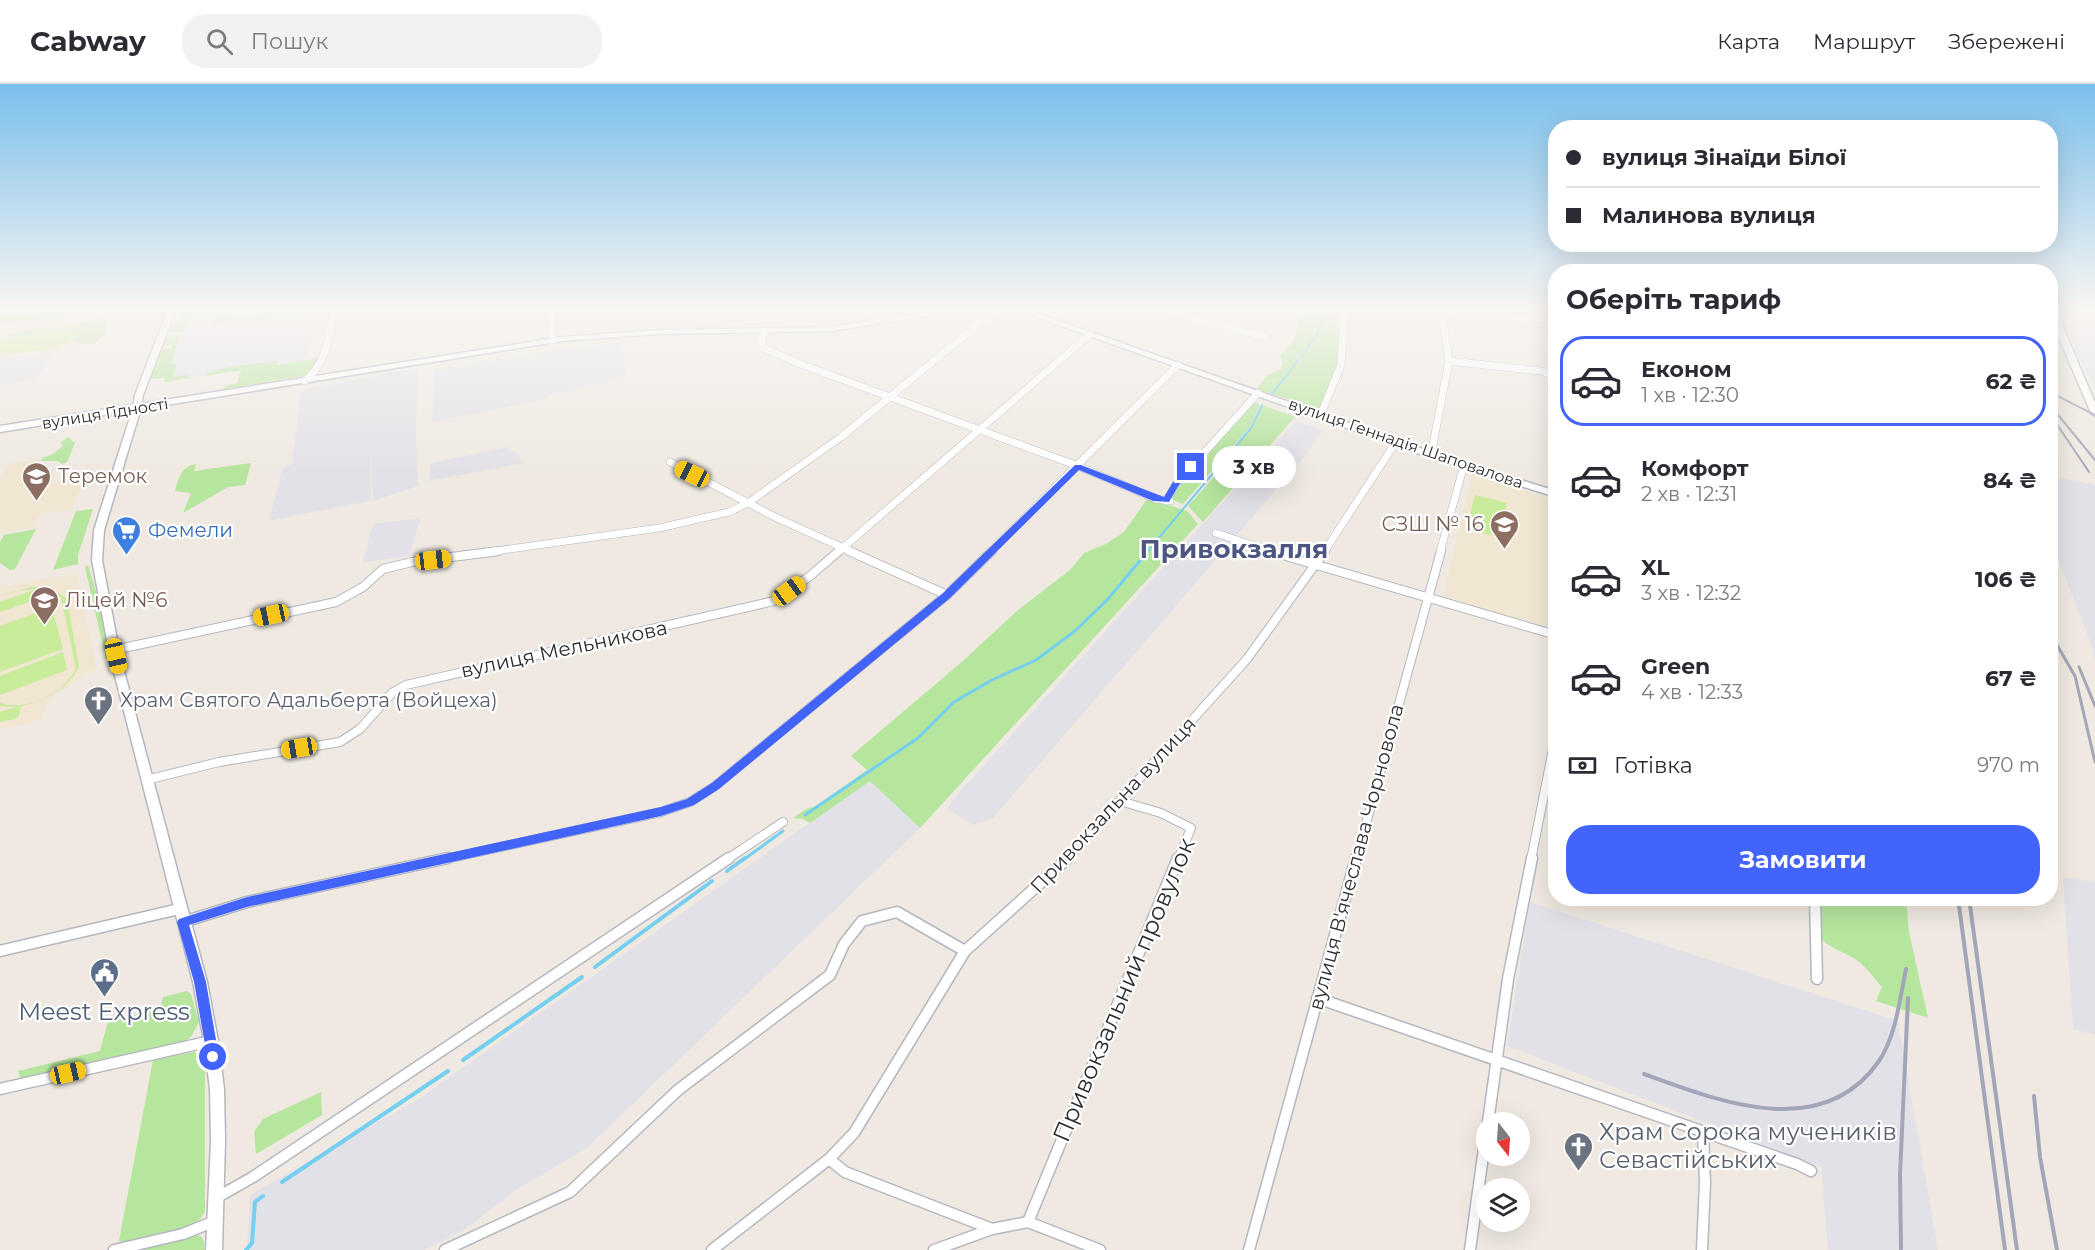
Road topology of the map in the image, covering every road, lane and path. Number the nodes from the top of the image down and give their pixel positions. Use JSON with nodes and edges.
{"nodes":[{"id":1,"x":151,"y":363,"type":"edge"},
{"id":2,"x":322,"y":363,"type":"edge"},
{"id":3,"x":415,"y":363,"type":"edge"},
{"id":4,"x":801,"y":363,"type":"edge"},
{"id":5,"x":932,"y":363,"type":"edge"},
{"id":6,"x":1055,"y":363,"type":"edge"},
{"id":7,"x":1173,"y":363,"type":"edge"},
{"id":8,"x":1341,"y":363,"type":"edge"},
{"id":9,"x":1449,"y":363,"type":"edge"},
{"id":10,"x":1471,"y":363,"type":"edge"},
{"id":11,"x":2074,"y":363,"type":"edge"},
{"id":12,"x":1178,"y":365,"type":"junction"},
{"id":13,"x":1548,"y":374,"type":"edge"},
{"id":14,"x":305,"y":382,"type":"junction"},
{"id":15,"x":1257,"y":393,"type":"junction"},
{"id":16,"x":890,"y":399,"type":"junction"},
{"id":17,"x":137,"y":408,"type":"junction"},
{"id":18,"x":2095,"y":413,"type":"edge"},
{"id":19,"x":1322,"y":414,"type":"junction"},
{"id":20,"x":0,"y":429,"type":"edge"},
{"id":21,"x":977,"y":430,"type":"junction"},
{"id":22,"x":1396,"y":442,"type":"junction"},
{"id":23,"x":1431,"y":455,"type":"junction"},
{"id":24,"x":670,"y":462,"type":"dead end"},
{"id":25,"x":1464,"y":465,"type":"junction"},
{"id":26,"x":1078,"y":466,"type":"junction"},
{"id":27,"x":1548,"y":491,"type":"edge"},
{"id":28,"x":1168,"y":501,"type":"joint"},
{"id":29,"x":748,"y":503,"type":"junction"},
{"id":30,"x":1216,"y":533,"type":"dead end"},
{"id":31,"x":844,"y":547,"type":"junction"},
{"id":32,"x":1315,"y":566,"type":"junction"},
{"id":33,"x":947,"y":595,"type":"junction"},
{"id":34,"x":1426,"y":600,"type":"junction"},
{"id":35,"x":1548,"y":633,"type":"edge"},
{"id":36,"x":114,"y":650,"type":"junction"},
{"id":37,"x":1548,"y":775,"type":"edge"},
{"id":38,"x":146,"y":780,"type":"junction"},
{"id":39,"x":1120,"y":801,"type":"junction"},
{"id":40,"x":783,"y":822,"type":"dead end"},
{"id":41,"x":1815,"y":906,"type":"edge"},
{"id":42,"x":179,"y":909,"type":"junction"},
{"id":43,"x":183,"y":922,"type":"junction"},
{"id":44,"x":0,"y":951,"type":"edge"},
{"id":45,"x":965,"y":951,"type":"junction"},
{"id":46,"x":1816,"y":979,"type":"dead end"},
{"id":47,"x":1317,"y":998,"type":"junction"},
{"id":48,"x":211,"y":1041,"type":"junction"},
{"id":49,"x":1497,"y":1062,"type":"junction"},
{"id":50,"x":0,"y":1089,"type":"edge"},
{"id":51,"x":1490,"y":1112,"type":"edge"},
{"id":52,"x":1703,"y":1132,"type":"junction"},
{"id":53,"x":829,"y":1159,"type":"junction"},
{"id":54,"x":1482,"y":1166,"type":"edge"},
{"id":55,"x":1811,"y":1171,"type":"dead end"},
{"id":56,"x":215,"y":1199,"type":"junction"},
{"id":57,"x":215,"y":1221,"type":"junction"},
{"id":58,"x":1028,"y":1222,"type":"junction"},
{"id":59,"x":992,"y":1229,"type":"junction"},
{"id":60,"x":114,"y":1250,"type":"edge"},
{"id":61,"x":214,"y":1250,"type":"edge"},
{"id":62,"x":444,"y":1250,"type":"edge"},
{"id":63,"x":712,"y":1250,"type":"edge"},
{"id":64,"x":934,"y":1250,"type":"edge"},
{"id":65,"x":1100,"y":1250,"type":"edge"},
{"id":66,"x":1250,"y":1250,"type":"edge"},
{"id":67,"x":1470,"y":1250,"type":"edge"},
{"id":68,"x":1702,"y":1250,"type":"edge"}],
"edges":[{"from":1,"to":17,"type":"street"},
{"from":2,"to":14,"type":"street"},
{"from":3,"to":14,"type":"street","name":"вулиця Гідності"},
{"from":4,"to":16,"type":"street"},
{"from":5,"to":16,"type":"street"},
{"from":6,"to":21,"type":"street","name":"вулиця Мельникова"},
{"from":7,"to":12,"type":"street","name":"вулиця Геннадія Шаповалова"},
{"from":8,"to":19,"type":"street"},
{"from":9,"to":23,"type":"street"},
{"from":10,"to":13,"type":"street"},
{"from":11,"to":18,"type":"street"},
{"from":12,"to":15,"type":"street","name":"вулиця Геннадія Шаповалова"},
{"from":12,"to":26,"type":"street"},
{"from":14,"to":17,"type":"street","name":"вулиця Гідності"},
{"from":15,"to":19,"type":"street","name":"вулиця Геннадія Шаповалова"},
{"from":15,"to":28,"type":"street"},
{"from":16,"to":21,"type":"street"},
{"from":16,"to":29,"type":"street"},
{"from":17,"to":20,"type":"street","name":"вулиця Гідності"},
{"from":17,"to":36,"type":"street"},
{"from":19,"to":22,"type":"street","name":"вулиця Геннадія Шаповалова"},
{"from":21,"to":26,"type":"street"},
{"from":21,"to":31,"type":"street","name":"вулиця Мельникова"},
{"from":22,"to":23,"type":"street","name":"вулиця Геннадія Шаповалова"},
{"from":22,"to":32,"type":"street","name":"Привокзальна вулиця"},
{"from":23,"to":25,"type":"street","name":"вулиця Геннадія Шаповалова"},
{"from":24,"to":29,"type":"street"},
{"from":25,"to":27,"type":"street","name":"вулиця Геннадія Шаповалова"},
{"from":25,"to":34,"type":"street","name":"вулиця В'ячеслава Чорновола"},
{"from":26,"to":28,"type":"street"},
{"from":26,"to":33,"type":"street"},
{"from":29,"to":31,"type":"street"},
{"from":29,"to":36,"type":"street"},
{"from":30,"to":32,"type":"street"},
{"from":31,"to":33,"type":"street"},
{"from":31,"to":38,"type":"street","name":"вулиця Мельникова"},
{"from":32,"to":34,"type":"street"},
{"from":32,"to":39,"type":"street","name":"Привокзальна вулиця"},
{"from":33,"to":43,"type":"street"},
{"from":34,"to":35,"type":"street"},
{"from":34,"to":47,"type":"street","name":"вулиця В'ячеслава Чорновола"},
{"from":36,"to":38,"type":"street"},
{"from":37,"to":49,"type":"street"},
{"from":38,"to":42,"type":"street"},
{"from":39,"to":45,"type":"street","name":"Привокзальна вулиця"},
{"from":39,"to":58,"type":"street","name":"Привокзальний провулок"},
{"from":40,"to":56,"type":"street"},
{"from":41,"to":46,"type":"street"},
{"from":42,"to":43,"type":"street"},
{"from":42,"to":44,"type":"street"},
{"from":43,"to":48,"type":"street"},
{"from":45,"to":53,"type":"street","name":"Привокзальна вулиця"},
{"from":45,"to":62,"type":"street"},
{"from":47,"to":49,"type":"street"},
{"from":47,"to":66,"type":"street","name":"вулиця В'ячеслава Чорновола"},
{"from":48,"to":50,"type":"street"},
{"from":48,"to":56,"type":"street"},
{"from":49,"to":51,"type":"street"},
{"from":49,"to":52,"type":"street"},
{"from":52,"to":55,"type":"street"},
{"from":52,"to":68,"type":"street"},
{"from":53,"to":59,"type":"street"},
{"from":53,"to":63,"type":"street","name":"Привокзальна вулиця"},
{"from":54,"to":67,"type":"street"},
{"from":56,"to":57,"type":"street"},
{"from":57,"to":60,"type":"street"},
{"from":57,"to":61,"type":"street"},
{"from":58,"to":59,"type":"street"},
{"from":58,"to":65,"type":"street"},
{"from":59,"to":64,"type":"street"}]}
